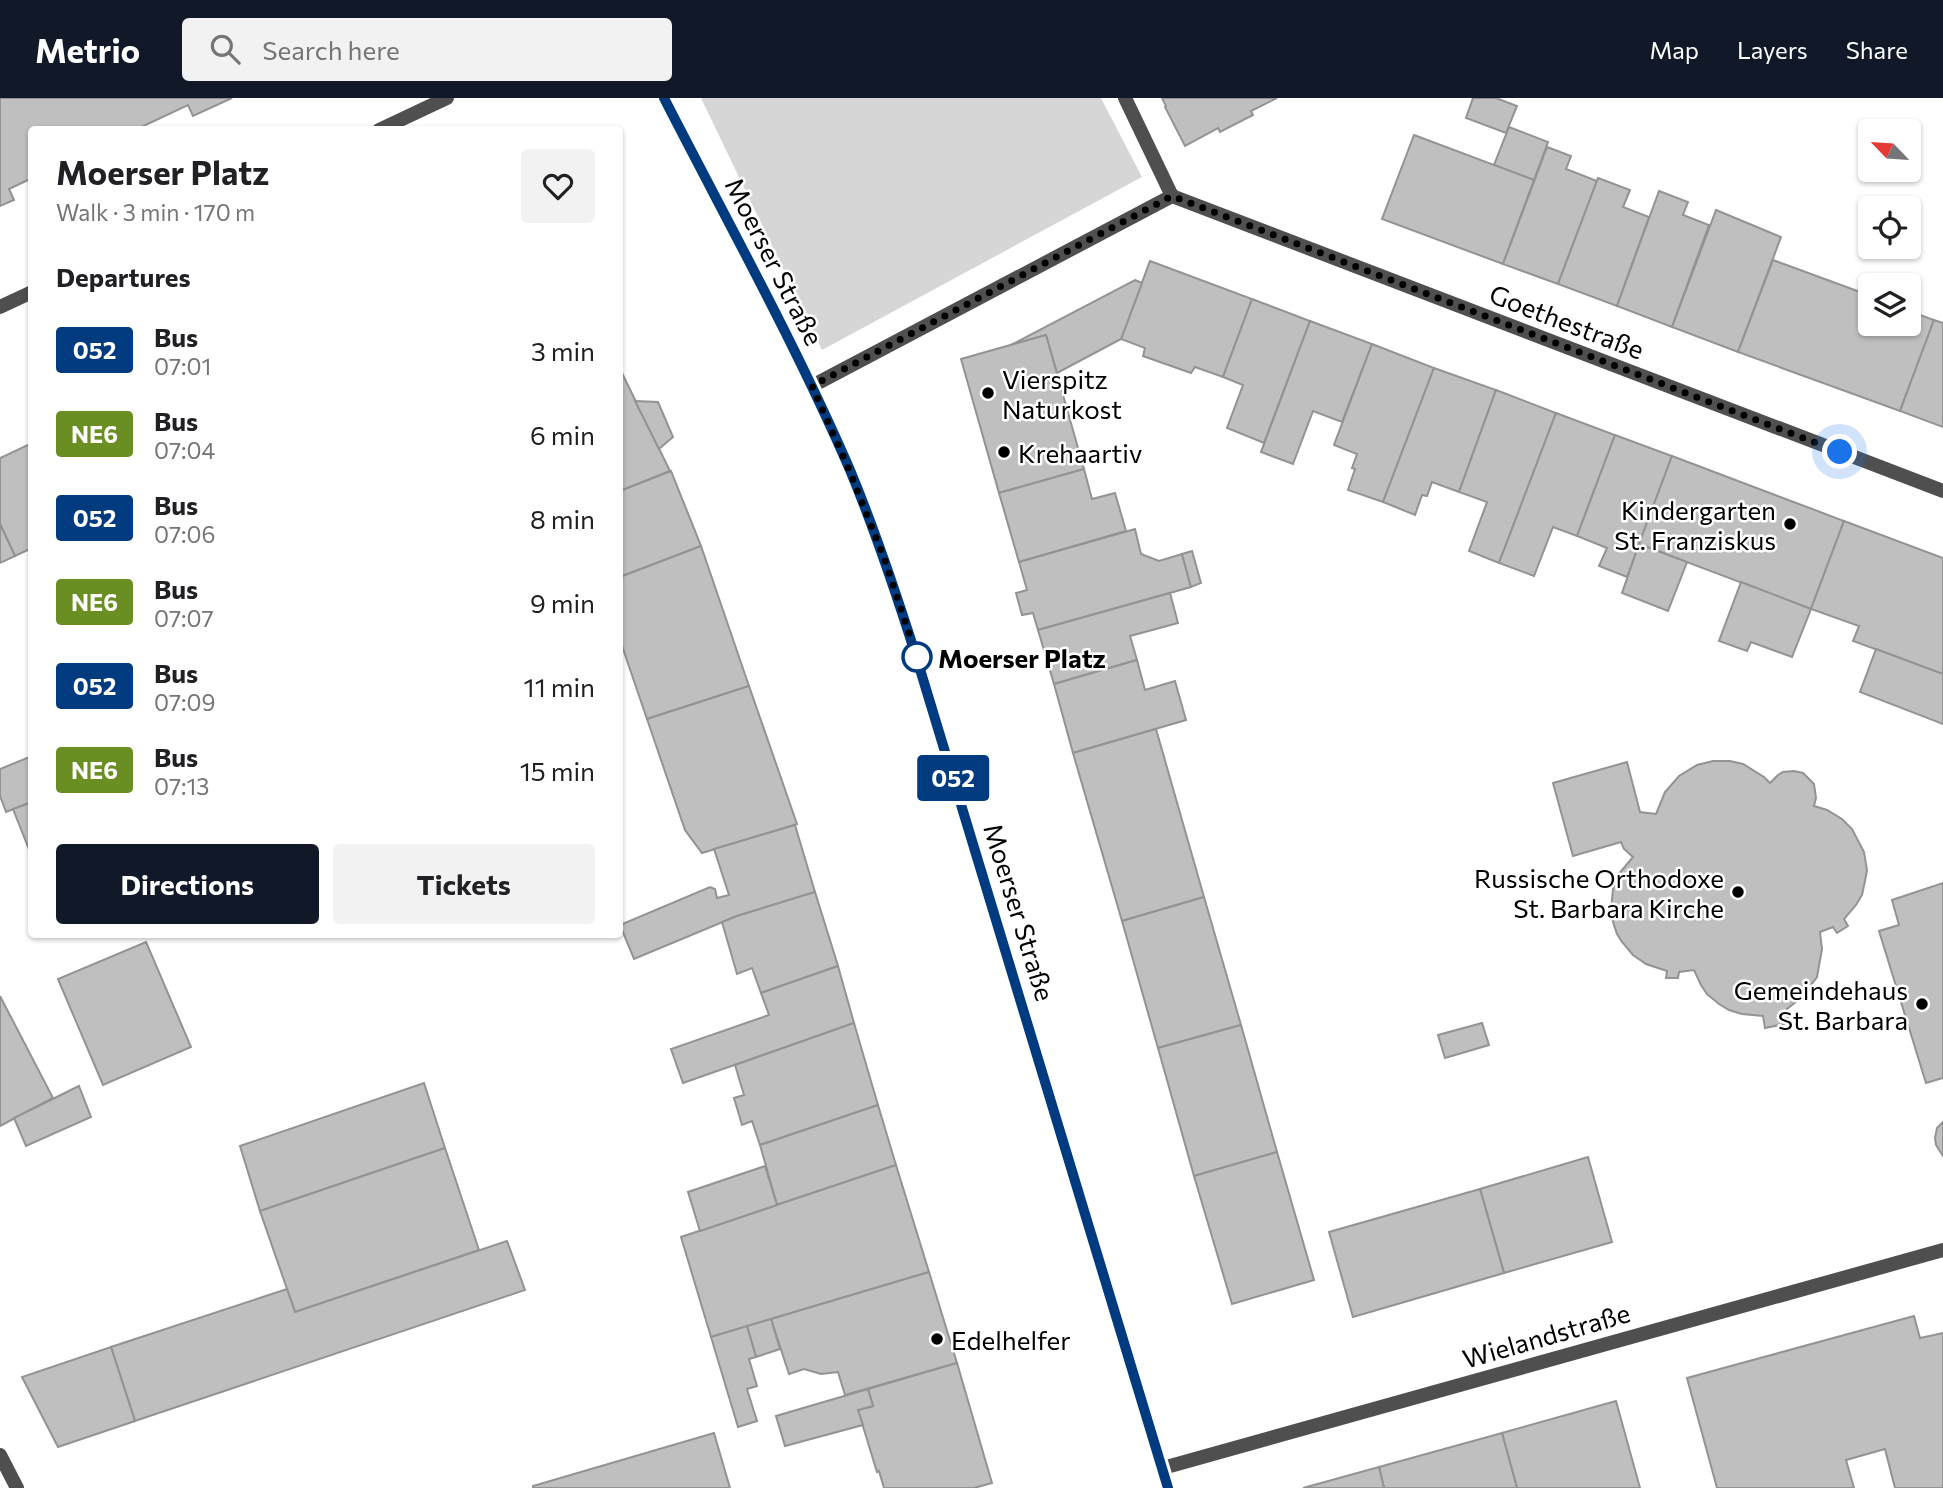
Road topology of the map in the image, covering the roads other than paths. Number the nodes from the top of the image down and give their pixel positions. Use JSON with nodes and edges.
{"nodes":[{"id":1,"x":447,"y":98,"type":"edge"},
{"id":2,"x":664,"y":98,"type":"edge"},
{"id":3,"x":1125,"y":98,"type":"edge"},
{"id":4,"x":388,"y":126,"type":"edge"},
{"id":5,"x":1172,"y":196,"type":"junction"},
{"id":6,"x":28,"y":294,"type":"edge"},
{"id":7,"x":0,"y":307,"type":"edge"},
{"id":8,"x":812,"y":386,"type":"junction"},
{"id":9,"x":1943,"y":491,"type":"edge"},
{"id":10,"x":1943,"y":1250,"type":"edge"},
{"id":11,"x":0,"y":1455,"type":"edge"},
{"id":12,"x":1163,"y":1468,"type":"junction"},
{"id":13,"x":17,"y":1488,"type":"edge"},
{"id":14,"x":1168,"y":1488,"type":"edge"}],
"edges":[{"from":1,"to":4,"type":"street"},
{"from":2,"to":8,"type":"main road","name":"Moerser Straße"},
{"from":3,"to":5,"type":"street"},
{"from":5,"to":8,"type":"street"},
{"from":5,"to":9,"type":"street","name":"Goethestraße"},
{"from":6,"to":7,"type":"street"},
{"from":8,"to":12,"type":"main road","name":"Moerser Straße"},
{"from":10,"to":12,"type":"street","name":"Wielandstraße"},
{"from":11,"to":13,"type":"street"},
{"from":12,"to":14,"type":"main road","name":"Moerser Straße"}]}
